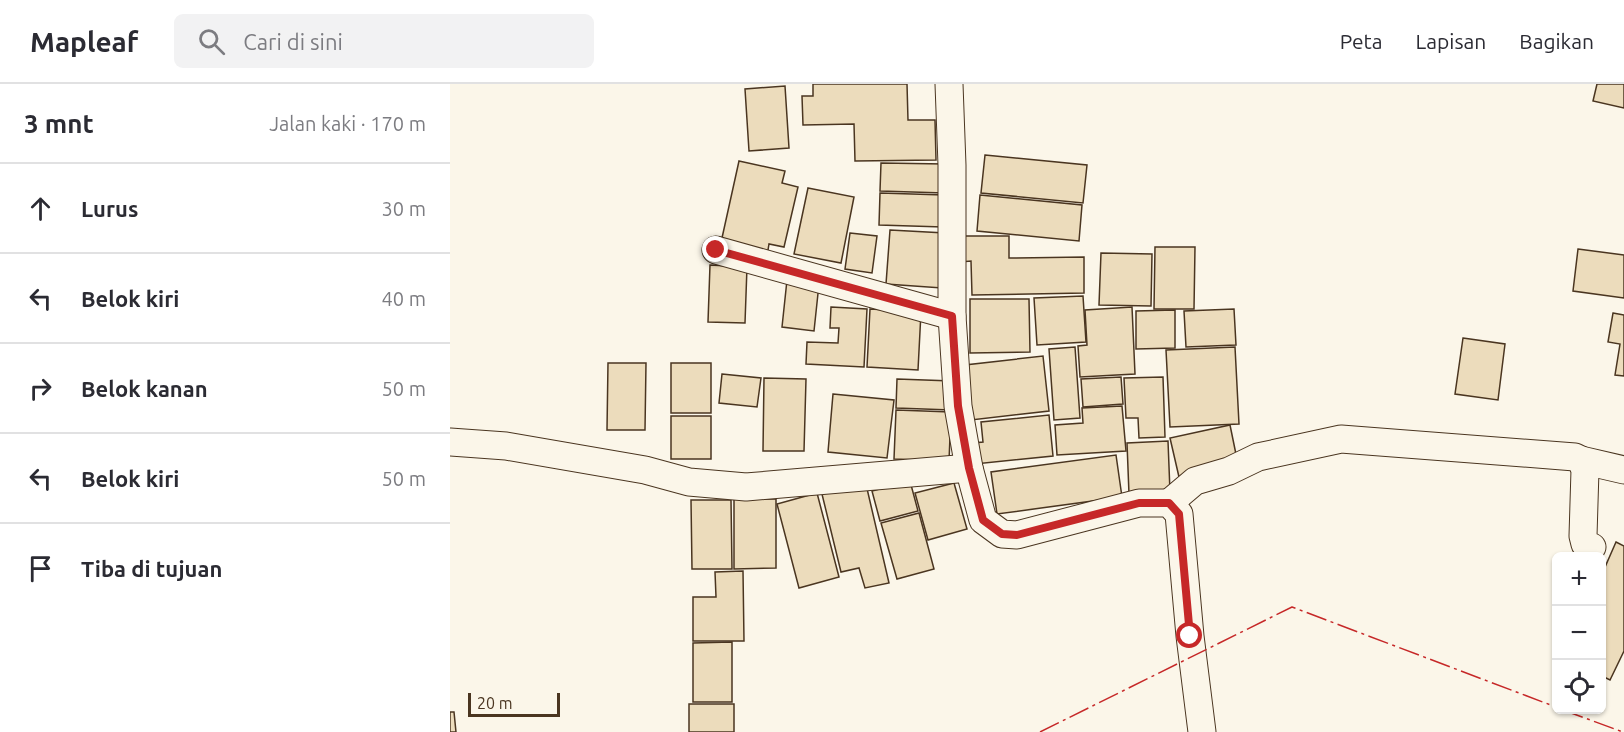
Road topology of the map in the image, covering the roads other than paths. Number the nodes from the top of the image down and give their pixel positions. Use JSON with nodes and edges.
{"nodes":[{"id":1,"x":949,"y":84,"type":"edge"},
{"id":2,"x":716,"y":250,"type":"dead end"},
{"id":3,"x":952,"y":316,"type":"junction"},
{"id":4,"x":450,"y":442,"type":"edge"},
{"id":5,"x":1581,"y":460,"type":"junction"},
{"id":6,"x":969,"y":468,"type":"junction"},
{"id":7,"x":1624,"y":470,"type":"edge"},
{"id":8,"x":1169,"y":503,"type":"junction"},
{"id":9,"x":1592,"y":547,"type":"dead end"},
{"id":10,"x":1202,"y":732,"type":"edge"}],
"edges":[{"from":1,"to":3,"type":"street"},
{"from":2,"to":3,"type":"street"},
{"from":3,"to":6,"type":"street"},
{"from":4,"to":6,"type":"street"},
{"from":5,"to":7,"type":"street"},
{"from":5,"to":8,"type":"street"},
{"from":5,"to":9,"type":"street"},
{"from":6,"to":8,"type":"street"},
{"from":8,"to":10,"type":"street"}]}
